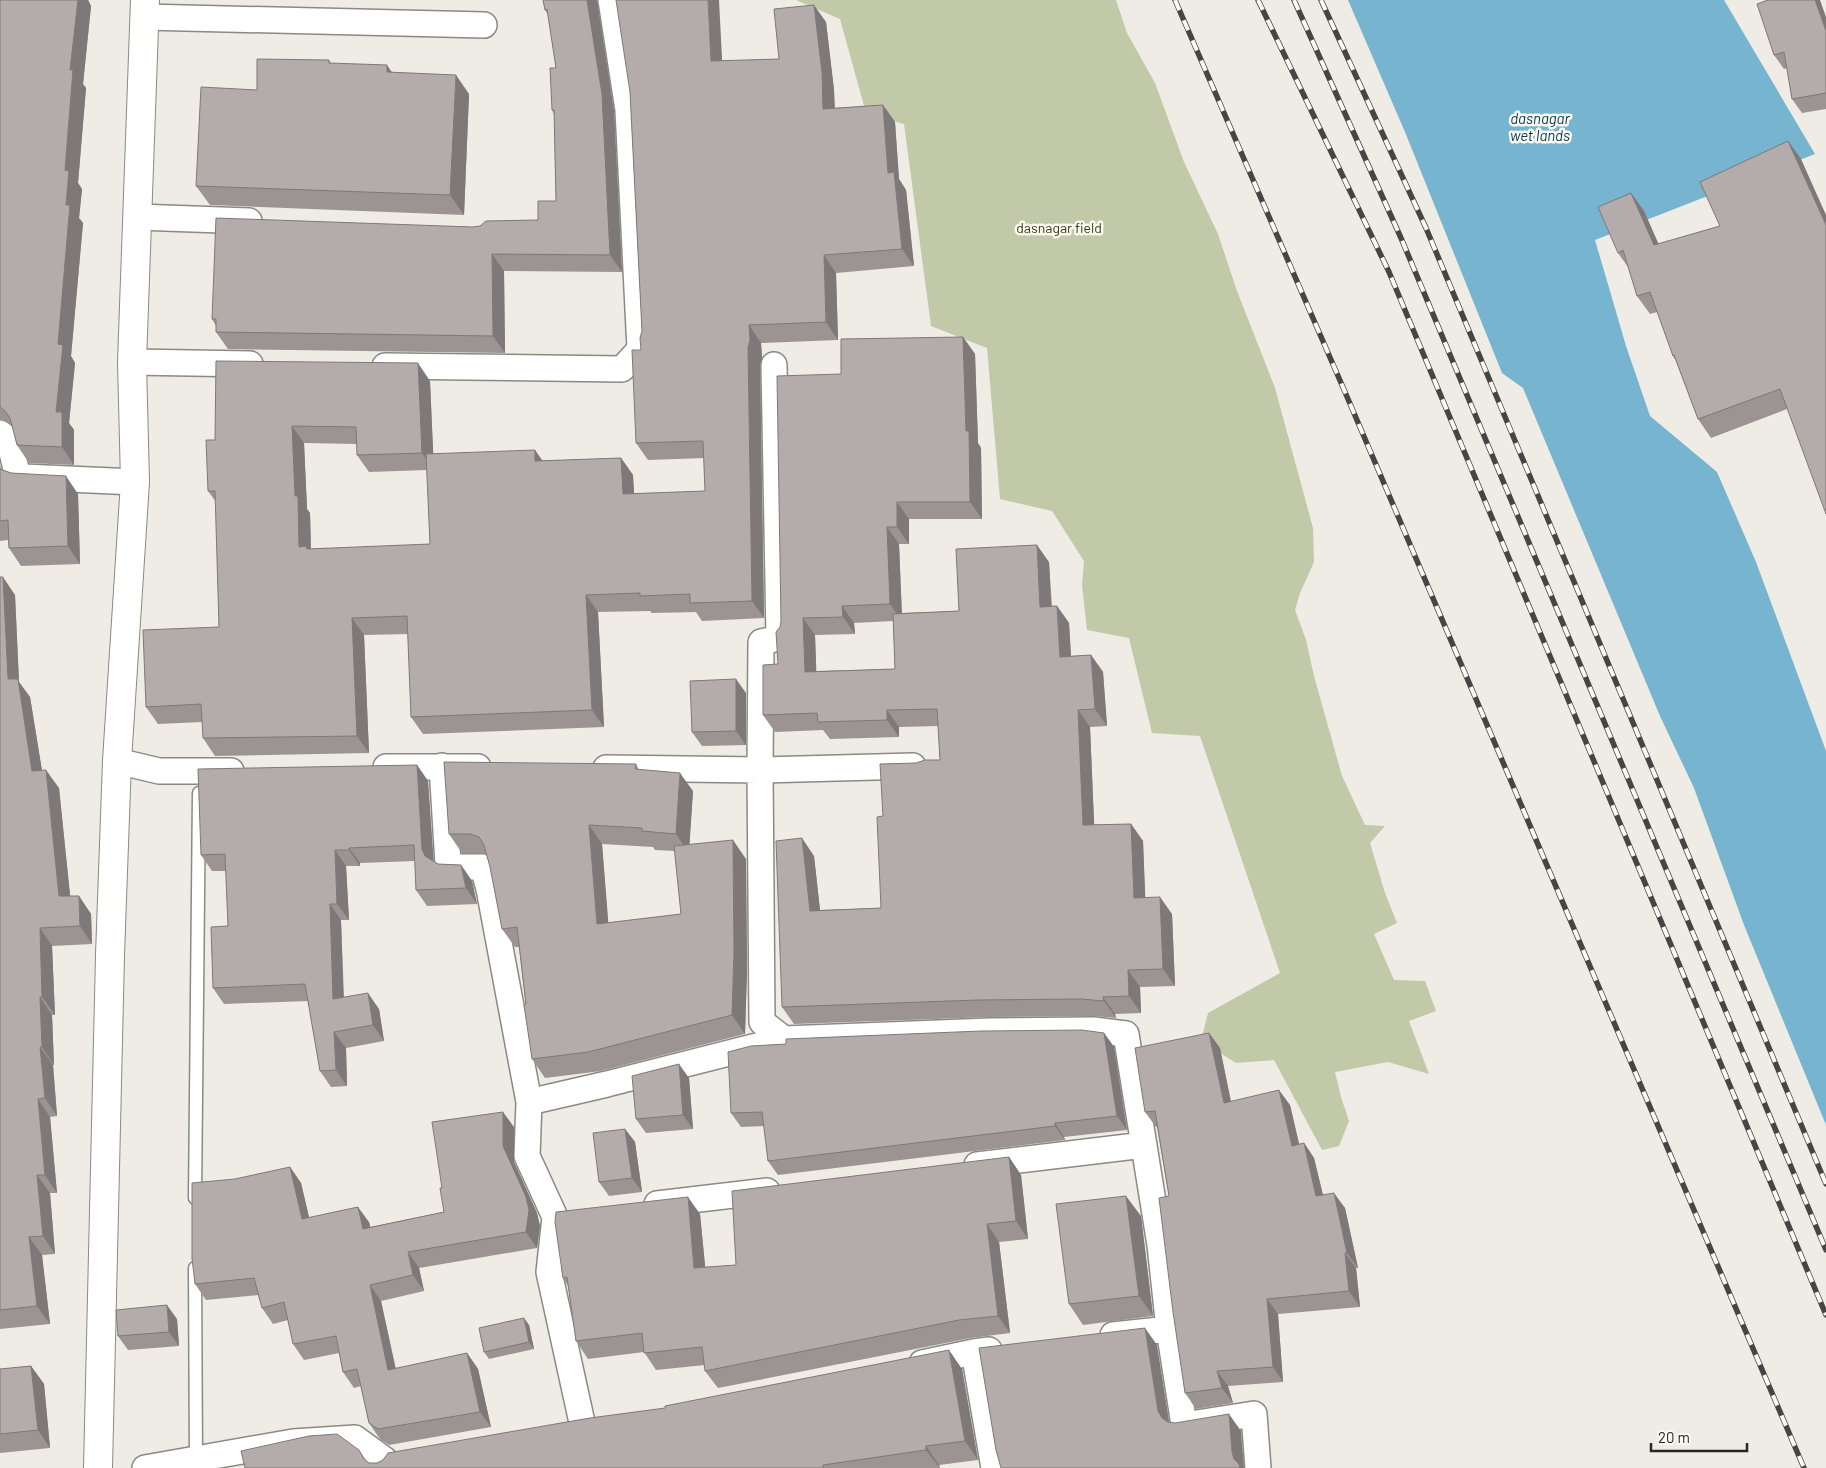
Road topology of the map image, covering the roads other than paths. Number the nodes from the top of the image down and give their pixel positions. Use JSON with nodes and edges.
{"nodes":[{"id":1,"x":611,"y":0,"type":"edge"},
{"id":2,"x":145,"y":8,"type":"edge"},
{"id":3,"x":484,"y":25,"type":"dead end"},
{"id":4,"x":137,"y":217,"type":"junction"},
{"id":5,"x":267,"y":222,"type":"edge"},
{"id":6,"x":132,"y":362,"type":"junction"},
{"id":7,"x":269,"y":364,"type":"edge"},
{"id":8,"x":367,"y":365,"type":"edge"},
{"id":9,"x":774,"y":365,"type":"dead end"},
{"id":10,"x":0,"y":433,"type":"edge"},
{"id":11,"x":134,"y":482,"type":"junction"},
{"id":12,"x":117,"y":761,"type":"junction"},
{"id":13,"x":442,"y":766,"type":"junction"},
{"id":14,"x":928,"y":766,"type":"edge"},
{"id":15,"x":502,"y":767,"type":"edge"},
{"id":16,"x":365,"y":768,"type":"edge"},
{"id":17,"x":581,"y":768,"type":"edge"},
{"id":18,"x":258,"y":770,"type":"edge"},
{"id":19,"x":760,"y":770,"type":"junction"},
{"id":20,"x":200,"y":771,"type":"junction"},
{"id":21,"x":784,"y":1038,"type":"junction"},
{"id":22,"x":529,"y":1102,"type":"junction"},
{"id":23,"x":1144,"y":1145,"type":"junction"},
{"id":24,"x":957,"y":1168,"type":"edge"},
{"id":25,"x":790,"y":1188,"type":"edge"},
{"id":26,"x":634,"y":1207,"type":"edge"},
{"id":27,"x":195,"y":1212,"type":"edge"},
{"id":28,"x":195,"y":1252,"type":"edge"},
{"id":29,"x":1168,"y":1329,"type":"junction"},
{"id":30,"x":1091,"y":1338,"type":"edge"},
{"id":31,"x":1013,"y":1348,"type":"edge"},
{"id":32,"x":974,"y":1352,"type":"junction"},
{"id":33,"x":897,"y":1368,"type":"edge"},
{"id":34,"x":583,"y":1426,"type":"edge"},
{"id":35,"x":392,"y":1462,"type":"edge"},
{"id":36,"x":196,"y":1464,"type":"edge"},
{"id":37,"x":98,"y":1468,"type":"edge"},
{"id":38,"x":145,"y":1468,"type":"edge"},
{"id":39,"x":994,"y":1468,"type":"edge"},
{"id":40,"x":1258,"y":1468,"type":"edge"}],
"edges":[{"from":1,"to":8,"type":"street"},
{"from":2,"to":3,"type":"street"},
{"from":2,"to":4,"type":"street"},
{"from":4,"to":5,"type":"street"},
{"from":4,"to":6,"type":"street"},
{"from":6,"to":7,"type":"street"},
{"from":6,"to":11,"type":"street"},
{"from":9,"to":19,"type":"street"},
{"from":10,"to":11,"type":"street"},
{"from":11,"to":12,"type":"street"},
{"from":12,"to":20,"type":"street"},
{"from":12,"to":37,"type":"street"},
{"from":13,"to":15,"type":"street"},
{"from":13,"to":16,"type":"street"},
{"from":13,"to":22,"type":"street"},
{"from":14,"to":19,"type":"street"},
{"from":17,"to":19,"type":"street"},
{"from":18,"to":20,"type":"street"},
{"from":19,"to":21,"type":"street"},
{"from":20,"to":27,"type":"lane"},
{"from":21,"to":22,"type":"street"},
{"from":21,"to":23,"type":"street"},
{"from":22,"to":34,"type":"street"},
{"from":23,"to":24,"type":"street"},
{"from":23,"to":29,"type":"street"},
{"from":25,"to":26,"type":"street"},
{"from":28,"to":36,"type":"lane"},
{"from":29,"to":30,"type":"street"},
{"from":29,"to":40,"type":"street"},
{"from":31,"to":32,"type":"street"},
{"from":32,"to":33,"type":"street"},
{"from":32,"to":39,"type":"street"},
{"from":35,"to":36,"type":"street"},
{"from":36,"to":38,"type":"street"}]}
